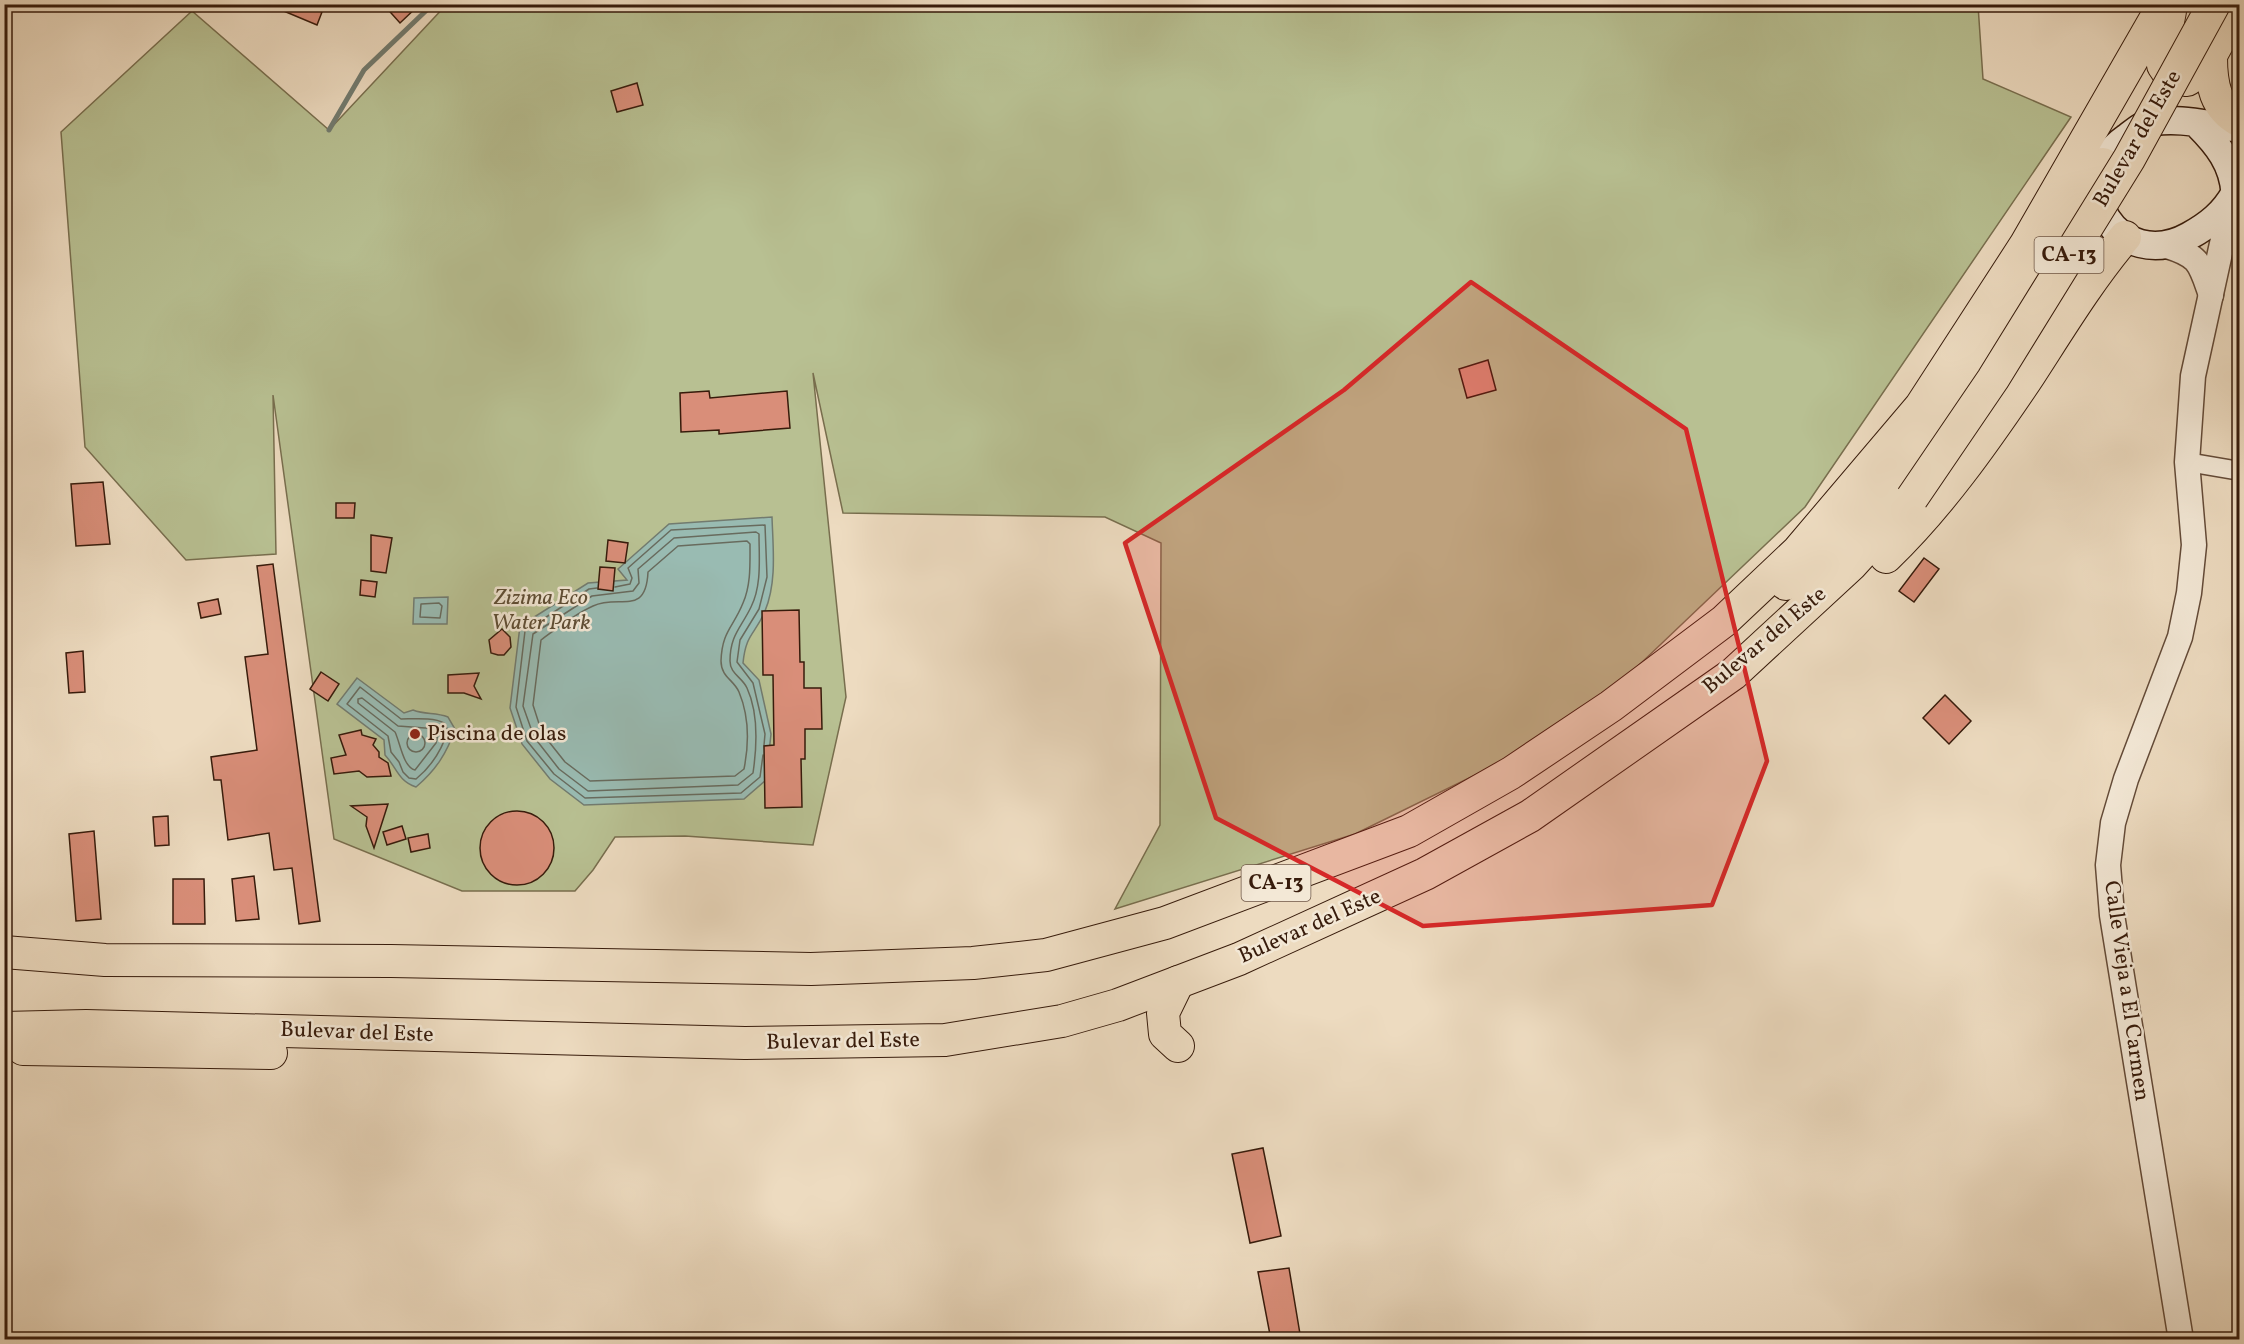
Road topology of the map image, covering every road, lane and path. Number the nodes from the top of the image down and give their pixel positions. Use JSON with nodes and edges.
{"nodes":[{"id":1,"x":2164,"y":4,"type":"edge"},
{"id":2,"x":2172,"y":4,"type":"edge"},
{"id":3,"x":2214,"y":4,"type":"edge"},
{"id":4,"x":2238,"y":4,"type":"edge"},
{"id":5,"x":2211,"y":57,"type":"junction"},
{"id":6,"x":2240,"y":122,"type":"edge"},
{"id":7,"x":2198,"y":125,"type":"junction"},
{"id":8,"x":2240,"y":128,"type":"edge"},
{"id":9,"x":2103,"y":164,"type":"junction"},
{"id":10,"x":2234,"y":197,"type":"edge"},
{"id":11,"x":2125,"y":237,"type":"junction"},
{"id":12,"x":2167,"y":246,"type":"junction"},
{"id":13,"x":2040,"y":264,"type":"junction"},
{"id":14,"x":2211,"y":295,"type":"junction"},
{"id":15,"x":2074,"y":304,"type":"junction"},
{"id":16,"x":2187,"y":462,"type":"junction"},
{"id":17,"x":2240,"y":471,"type":"edge"},
{"id":18,"x":1724,"y":621,"type":"junction"},
{"id":19,"x":1733,"y":674,"type":"junction"},
{"id":20,"x":4,"y":952,"type":"edge"},
{"id":21,"x":105,"y":960,"type":"junction"},
{"id":22,"x":4,"y":963,"type":"edge"},
{"id":23,"x":1178,"y":982,"type":"junction"},
{"id":24,"x":4,"y":1028,"type":"edge"},
{"id":25,"x":745,"y":1043,"type":"junction"},
{"id":26,"x":1178,"y":1046,"type":"dead end"},
{"id":27,"x":4,"y":1049,"type":"edge"},
{"id":28,"x":2181,"y":1340,"type":"edge"}],
"edges":[{"from":1,"to":18,"type":"highway","name":"Bulevar del Este","number":"CA-13"},
{"from":2,"to":5,"type":"highway"},
{"from":3,"to":19,"type":"highway","name":"Bulevar del Este","number":"CA-13","bridge":true},
{"from":4,"to":5,"type":"highway"},
{"from":5,"to":6,"type":"highway"},
{"from":7,"to":8,"type":"main road"},
{"from":7,"to":9,"type":"main road"},
{"from":7,"to":10,"type":"main road"},
{"from":9,"to":11,"type":"main road"},
{"from":9,"to":13,"type":"highway"},
{"from":10,"to":12,"type":"main road"},
{"from":10,"to":14,"type":"street","name":"Calle Vieja a El Carmen"},
{"from":11,"to":12,"type":"main road"},
{"from":11,"to":15,"type":"highway"},
{"from":12,"to":14,"type":"street"},
{"from":13,"to":15,"type":"highway"},
{"from":13,"to":18,"type":"highway"},
{"from":14,"to":16,"type":"street","name":"Calle Vieja a El Carmen"},
{"from":15,"to":19,"type":"highway"},
{"from":16,"to":17,"type":"street"},
{"from":16,"to":28,"type":"street","name":"Calle Vieja a El Carmen"},
{"from":18,"to":21,"type":"highway","name":"Bulevar del Este","number":"CA-13"},
{"from":19,"to":23,"type":"highway","name":"Bulevar del Este","number":"CA-13"},
{"from":20,"to":21,"type":"highway","name":"Bulevar del Este","number":"CA-13"},
{"from":21,"to":22,"type":"highway"},
{"from":23,"to":25,"type":"highway","name":"Bulevar del Este","number":"CA-13"},
{"from":23,"to":26,"type":"highway"},
{"from":24,"to":25,"type":"highway","name":"Bulevar del Este","number":"CA-13"},
{"from":25,"to":27,"type":"highway"}]}
